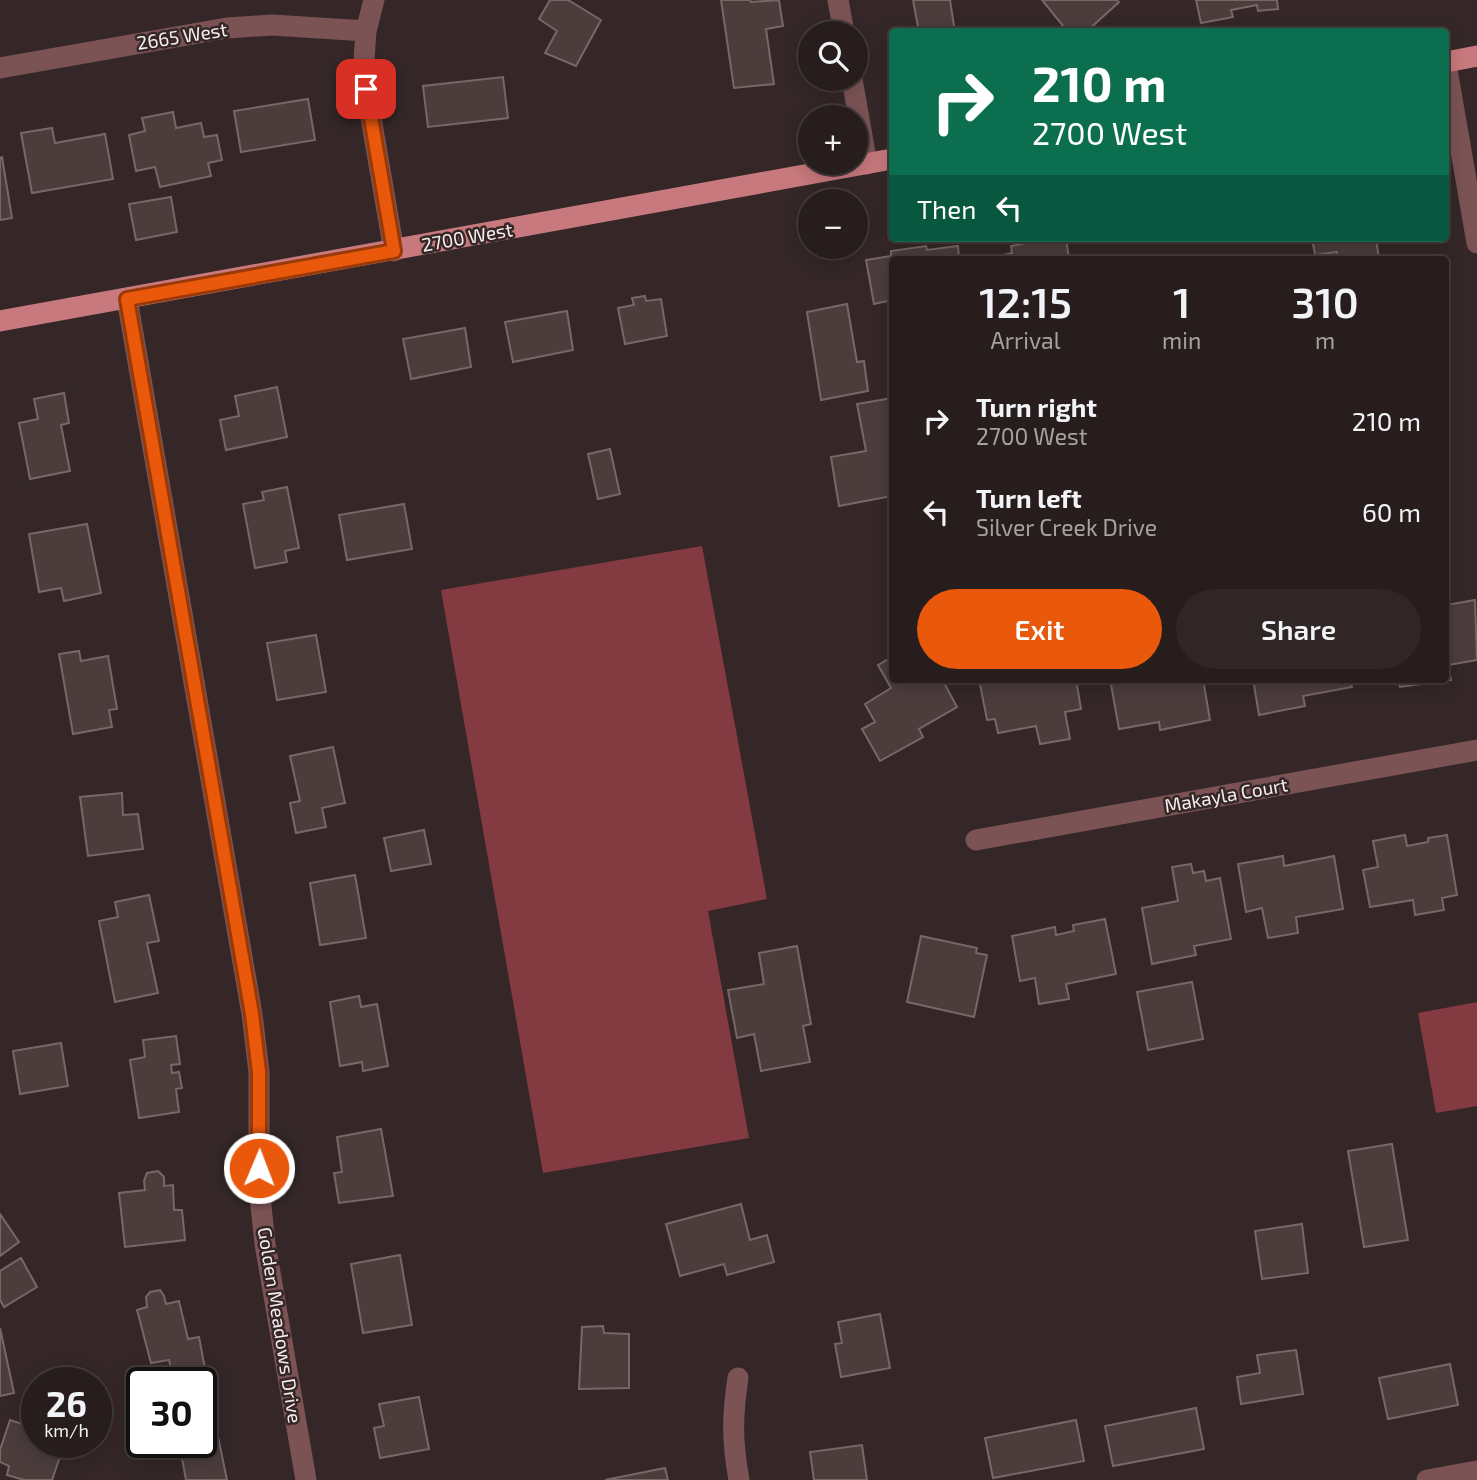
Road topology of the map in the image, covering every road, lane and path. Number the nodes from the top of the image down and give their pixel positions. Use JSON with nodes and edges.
{"nodes":[{"id":1,"x":374,"y":0,"type":"edge"},
{"id":2,"x":838,"y":0,"type":"edge"},
{"id":3,"x":842,"y":21,"type":"edge"},
{"id":4,"x":366,"y":31,"type":"junction"},
{"id":5,"x":1477,"y":56,"type":"edge"},
{"id":6,"x":1449,"y":62,"type":"edge"},
{"id":7,"x":0,"y":68,"type":"edge"},
{"id":8,"x":1449,"y":80,"type":"edge"},
{"id":9,"x":889,"y":160,"type":"edge"},
{"id":10,"x":868,"y":164,"type":"edge"},
{"id":11,"x":807,"y":175,"type":"edge"},
{"id":12,"x":1477,"y":243,"type":"edge"},
{"id":13,"x":394,"y":251,"type":"junction"},
{"id":14,"x":127,"y":299,"type":"junction"},
{"id":15,"x":0,"y":321,"type":"edge"},
{"id":16,"x":1477,"y":750,"type":"edge"},
{"id":17,"x":976,"y":840,"type":"dead end"},
{"id":18,"x":738,"y":1378,"type":"dead end"},
{"id":19,"x":1477,"y":1471,"type":"edge"},
{"id":20,"x":306,"y":1480,"type":"edge"},
{"id":21,"x":739,"y":1480,"type":"edge"},
{"id":22,"x":1427,"y":1480,"type":"edge"}],
"edges":[{"from":1,"to":4,"type":"street"},
{"from":2,"to":3,"type":"street"},
{"from":4,"to":7,"type":"street","name":"2665 West"},
{"from":4,"to":13,"type":"street"},
{"from":5,"to":6,"type":"main road"},
{"from":8,"to":12,"type":"street"},
{"from":9,"to":10,"type":"main road","name":"2700 West"},
{"from":11,"to":13,"type":"main road","name":"2700 West"},
{"from":13,"to":14,"type":"main road","name":"2700 West"},
{"from":14,"to":15,"type":"main road","name":"2700 West"},
{"from":14,"to":20,"type":"street","name":"Golden Meadows Drive"},
{"from":16,"to":17,"type":"street","name":"Makayla Court"},
{"from":18,"to":21,"type":"street"},
{"from":19,"to":22,"type":"street"}]}
